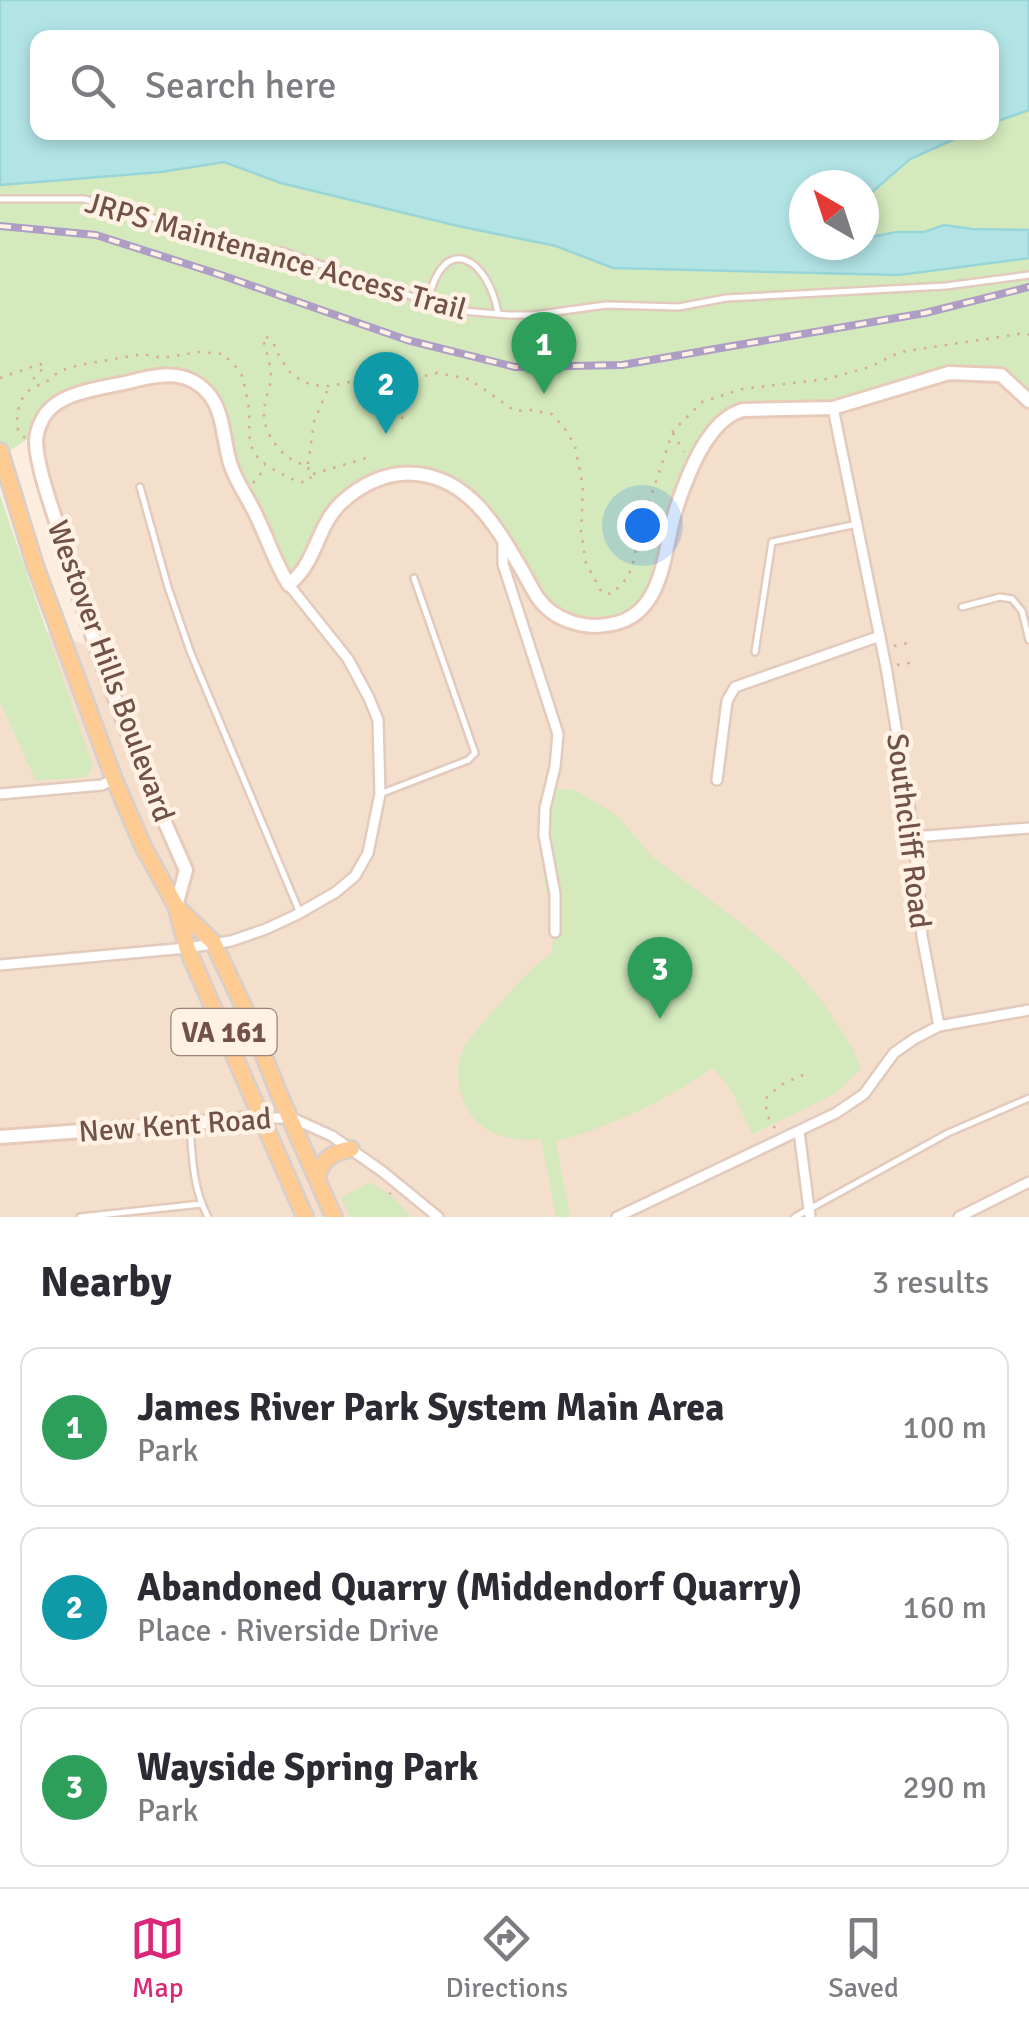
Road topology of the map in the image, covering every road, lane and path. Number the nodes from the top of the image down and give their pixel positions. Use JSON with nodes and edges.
{"nodes":[{"id":1,"x":0,"y":199,"type":"edge"},
{"id":2,"x":1029,"y":275,"type":"edge"},
{"id":3,"x":428,"y":302,"type":"junction"},
{"id":4,"x":498,"y":314,"type":"junction"},
{"id":5,"x":410,"y":371,"type":"junction"},
{"id":6,"x":0,"y":378,"type":"edge"},
{"id":7,"x":36,"y":386,"type":"junction"},
{"id":8,"x":329,"y":386,"type":"junction"},
{"id":9,"x":1029,"y":401,"type":"edge"},
{"id":10,"x":833,"y":408,"type":"junction"},
{"id":11,"x":402,"y":419,"type":"dead end"},
{"id":12,"x":672,"y":431,"type":"dead end"},
{"id":13,"x":37,"y":438,"type":"junction"},
{"id":14,"x":0,"y":451,"type":"edge"},
{"id":15,"x":373,"y":456,"type":"dead end"},
{"id":16,"x":266,"y":464,"type":"junction"},
{"id":17,"x":308,"y":466,"type":"junction"},
{"id":18,"x":694,"y":466,"type":"junction"},
{"id":19,"x":312,"y":475,"type":"junction"},
{"id":20,"x":140,"y":487,"type":"dead end"},
{"id":21,"x":243,"y":492,"type":"junction"},
{"id":22,"x":857,"y":524,"type":"junction"},
{"id":23,"x":503,"y":539,"type":"junction"},
{"id":24,"x":414,"y":578,"type":"dead end"},
{"id":25,"x":289,"y":585,"type":"junction"},
{"id":26,"x":612,"y":594,"type":"dead end"},
{"id":27,"x":962,"y":608,"type":"dead end"},
{"id":28,"x":880,"y":636,"type":"junction"},
{"id":29,"x":1029,"y":640,"type":"edge"},
{"id":30,"x":913,"y":642,"type":"dead end"},
{"id":31,"x":893,"y":646,"type":"dead end"},
{"id":32,"x":755,"y":652,"type":"dead end"},
{"id":33,"x":915,"y":662,"type":"dead end"},
{"id":34,"x":897,"y":666,"type":"dead end"},
{"id":35,"x":114,"y":779,"type":"junction"},
{"id":36,"x":717,"y":780,"type":"dead end"},
{"id":37,"x":0,"y":794,"type":"edge"},
{"id":38,"x":380,"y":794,"type":"junction"},
{"id":39,"x":1029,"y":828,"type":"edge"},
{"id":40,"x":914,"y":837,"type":"junction"},
{"id":41,"x":176,"y":906,"type":"junction"},
{"id":42,"x":300,"y":913,"type":"junction"},
{"id":43,"x":555,"y":932,"type":"dead end"},
{"id":44,"x":213,"y":942,"type":"junction"},
{"id":45,"x":187,"y":948,"type":"junction"},
{"id":46,"x":0,"y":965,"type":"edge"},
{"id":47,"x":1029,"y":1010,"type":"edge"},
{"id":48,"x":939,"y":1026,"type":"junction"},
{"id":49,"x":807,"y":1073,"type":"dead end"},
{"id":50,"x":1029,"y":1098,"type":"edge"},
{"id":51,"x":261,"y":1118,"type":"junction"},
{"id":52,"x":292,"y":1118,"type":"junction"},
{"id":53,"x":190,"y":1123,"type":"junction"},
{"id":54,"x":776,"y":1130,"type":"dead end"},
{"id":55,"x":799,"y":1131,"type":"junction"},
{"id":56,"x":0,"y":1137,"type":"edge"},
{"id":57,"x":351,"y":1150,"type":"junction"},
{"id":58,"x":317,"y":1177,"type":"junction"},
{"id":59,"x":1029,"y":1182,"type":"edge"},
{"id":60,"x":201,"y":1204,"type":"junction"},
{"id":61,"x":809,"y":1214,"type":"edge"},
{"id":62,"x":80,"y":1217,"type":"edge"},
{"id":63,"x":208,"y":1217,"type":"edge"},
{"id":64,"x":305,"y":1217,"type":"edge"},
{"id":65,"x":334,"y":1217,"type":"edge"},
{"id":66,"x":438,"y":1217,"type":"edge"},
{"id":67,"x":617,"y":1217,"type":"edge"},
{"id":68,"x":795,"y":1217,"type":"edge"},
{"id":69,"x":959,"y":1217,"type":"edge"}],
"edges":[{"from":1,"to":3,"type":"lane","name":"JRPS Maintenance Access Trail"},
{"from":2,"to":4,"type":"lane","name":"JRPS Maintenance Access Trail"},
{"from":3,"to":4,"type":"lane","name":"JRPS Maintenance Access Trail"},
{"from":3,"to":4,"type":"lane"},
{"from":5,"to":8,"type":"path"},
{"from":5,"to":11,"type":"path"},
{"from":5,"to":26,"type":"path"},
{"from":6,"to":7,"type":"path"},
{"from":7,"to":13,"type":"path"},
{"from":7,"to":16,"type":"path"},
{"from":8,"to":17,"type":"path"},
{"from":8,"to":17,"type":"path"},
{"from":9,"to":10,"type":"street"},
{"from":10,"to":18,"type":"street"},
{"from":10,"to":22,"type":"street","name":"Southcliff Road"},
{"from":12,"to":18,"type":"path"},
{"from":13,"to":21,"type":"street"},
{"from":13,"to":41,"type":"street","name":"Westover Hills Boulevard"},
{"from":14,"to":35,"type":"main road","name":"Westover Hills Boulevard","number":"VA 161"},
{"from":15,"to":19,"type":"path"},
{"from":16,"to":19,"type":"path"},
{"from":16,"to":21,"type":"path"},
{"from":17,"to":19,"type":"path"},
{"from":18,"to":23,"type":"street"},
{"from":20,"to":42,"type":"lane"},
{"from":21,"to":25,"type":"street"},
{"from":22,"to":28,"type":"street","name":"Southcliff Road"},
{"from":22,"to":32,"type":"lane"},
{"from":23,"to":25,"type":"street"},
{"from":23,"to":43,"type":"street"},
{"from":24,"to":38,"type":"lane"},
{"from":25,"to":38,"type":"street"},
{"from":27,"to":29,"type":"lane"},
{"from":28,"to":36,"type":"street"},
{"from":28,"to":40,"type":"street","name":"Southcliff Road"},
{"from":30,"to":31,"type":"path"},
{"from":33,"to":34,"type":"path"},
{"from":35,"to":37,"type":"street"},
{"from":35,"to":41,"type":"main road","name":"Westover Hills Boulevard","number":"VA 161"},
{"from":38,"to":42,"type":"street"},
{"from":39,"to":40,"type":"street"},
{"from":40,"to":48,"type":"street","name":"Southcliff Road"},
{"from":41,"to":44,"type":"main road","name":"Westover Hills Boulevard","number":"VA 161"},
{"from":41,"to":45,"type":"main road","name":"Westover Hills Boulevard","number":"VA 161"},
{"from":42,"to":44,"type":"street"},
{"from":44,"to":45,"type":"street"},
{"from":44,"to":52,"type":"main road","name":"Westover Hills Boulevard","number":"VA 161"},
{"from":45,"to":46,"type":"street"},
{"from":45,"to":51,"type":"main road","name":"Westover Hills Boulevard","number":"VA 161"},
{"from":47,"to":48,"type":"street"},
{"from":48,"to":55,"type":"street"},
{"from":49,"to":54,"type":"path"},
{"from":50,"to":61,"type":"lane"},
{"from":51,"to":52,"type":"street","name":"New Kent Road"},
{"from":51,"to":53,"type":"street","name":"New Kent Road"},
{"from":51,"to":64,"type":"main road","name":"Westover Hills Boulevard","number":"VA 161"},
{"from":52,"to":57,"type":"street","name":"New Kent Road"},
{"from":52,"to":58,"type":"main road","name":"Westover Hills Boulevard","number":"VA 161"},
{"from":53,"to":56,"type":"street","name":"New Kent Road"},
{"from":53,"to":60,"type":"lane"},
{"from":55,"to":61,"type":"street"},
{"from":55,"to":67,"type":"street"},
{"from":57,"to":58,"type":"main road"},
{"from":57,"to":66,"type":"street","name":"New Kent Road"},
{"from":58,"to":65,"type":"main road","name":"Westover Hills Boulevard","number":"VA 161"},
{"from":59,"to":69,"type":"street"},
{"from":60,"to":62,"type":"lane"},
{"from":60,"to":63,"type":"lane"},
{"from":61,"to":68,"type":"lane"}]}
